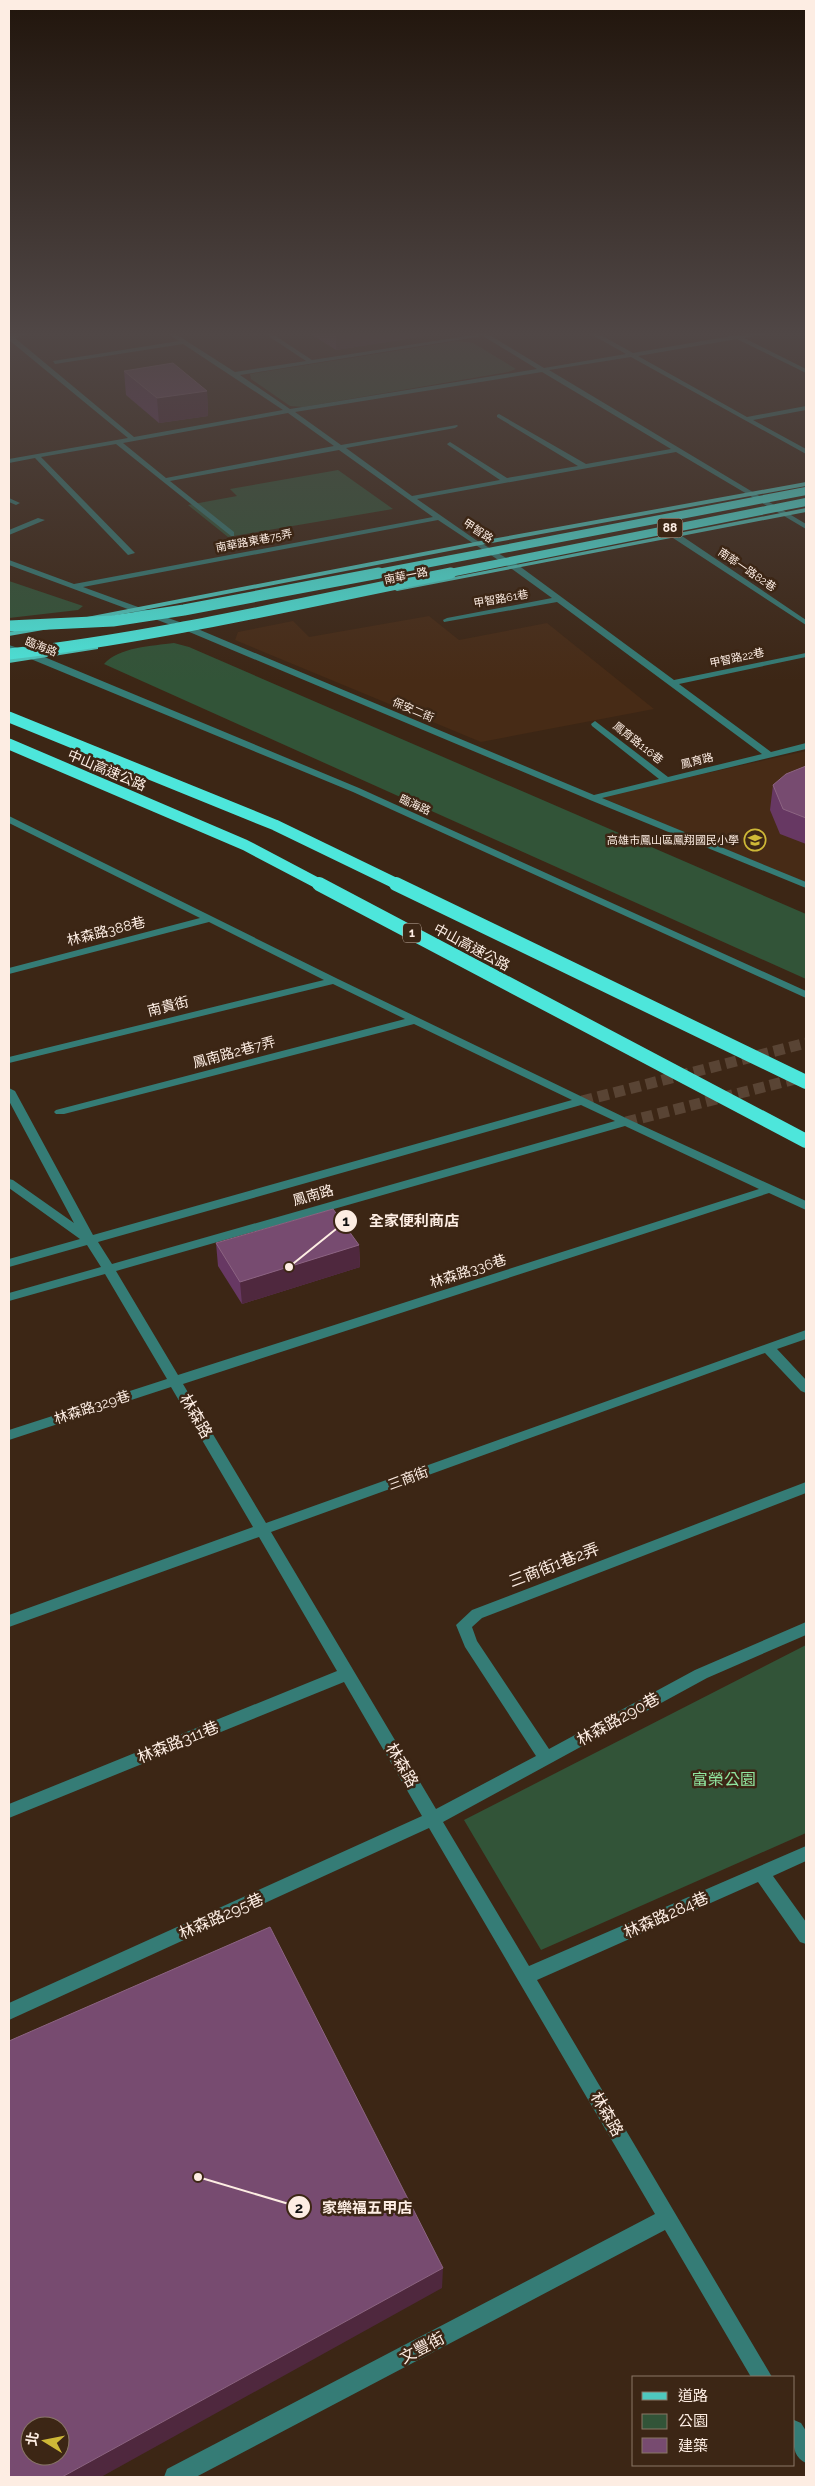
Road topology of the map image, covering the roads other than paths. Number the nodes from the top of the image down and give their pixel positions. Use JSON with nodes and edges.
{"nodes":[{"id":1,"x":74,"y":449,"type":"edge"},
{"id":2,"x":127,"y":449,"type":"edge"},
{"id":3,"x":335,"y":449,"type":"edge"},
{"id":4,"x":342,"y":449,"type":"edge"},
{"id":5,"x":458,"y":449,"type":"edge"},
{"id":6,"x":555,"y":449,"type":"edge"},
{"id":7,"x":675,"y":450,"type":"joint"},
{"id":8,"x":36,"y":456,"type":"junction"},
{"id":9,"x":9,"y":461,"type":"edge"},
{"id":10,"x":584,"y":466,"type":"junction"},
{"id":11,"x":164,"y":480,"type":"junction"},
{"id":12,"x":506,"y":480,"type":"junction"},
{"id":13,"x":806,"y":484,"type":"edge"},
{"id":14,"x":806,"y":490,"type":"edge"},
{"id":15,"x":750,"y":494,"type":"junction"},
{"id":16,"x":411,"y":498,"type":"junction"},
{"id":17,"x":806,"y":502,"type":"edge"},
{"id":18,"x":806,"y":510,"type":"edge"},
{"id":19,"x":785,"y":514,"type":"junction"},
{"id":20,"x":439,"y":518,"type":"junction"},
{"id":21,"x":41,"y":520,"type":"dead end"},
{"id":22,"x":806,"y":527,"type":"edge"},
{"id":23,"x":9,"y":533,"type":"edge"},
{"id":24,"x":231,"y":534,"type":"dead end"},
{"id":25,"x":676,"y":536,"type":"junction"},
{"id":26,"x":475,"y":544,"type":"junction"},
{"id":27,"x":131,"y":553,"type":"dead end"},
{"id":28,"x":9,"y":562,"type":"edge"},
{"id":29,"x":515,"y":567,"type":"junction"},
{"id":30,"x":74,"y":586,"type":"junction"},
{"id":31,"x":559,"y":599,"type":"junction"},
{"id":32,"x":139,"y":609,"type":"junction"},
{"id":33,"x":446,"y":620,"type":"dead end"},
{"id":34,"x":806,"y":623,"type":"edge"},
{"id":35,"x":9,"y":626,"type":"edge"},
{"id":36,"x":190,"y":629,"type":"junction"},
{"id":37,"x":9,"y":634,"type":"edge"},
{"id":38,"x":9,"y":647,"type":"edge"},
{"id":39,"x":9,"y":654,"type":"edge"},
{"id":40,"x":806,"y":655,"type":"edge"},
{"id":41,"x":39,"y":658,"type":"junction"},
{"id":42,"x":9,"y":661,"type":"edge"},
{"id":43,"x":673,"y":683,"type":"junction"},
{"id":44,"x":9,"y":717,"type":"edge"},
{"id":45,"x":595,"y":724,"type":"dead end"},
{"id":46,"x":9,"y":744,"type":"edge"},
{"id":47,"x":806,"y":746,"type":"edge"},
{"id":48,"x":769,"y":755,"type":"junction"},
{"id":49,"x":666,"y":780,"type":"junction"},
{"id":50,"x":593,"y":798,"type":"junction"},
{"id":51,"x":10,"y":819,"type":"edge"},
{"id":52,"x":806,"y":885,"type":"edge"},
{"id":53,"x":210,"y":919,"type":"junction"},
{"id":54,"x":9,"y":971,"type":"edge"},
{"id":55,"x":334,"y":981,"type":"junction"},
{"id":56,"x":806,"y":995,"type":"edge"},
{"id":57,"x":415,"y":1020,"type":"junction"},
{"id":58,"x":9,"y":1060,"type":"edge"},
{"id":59,"x":806,"y":1082,"type":"edge"},
{"id":60,"x":9,"y":1092,"type":"edge"},
{"id":61,"x":582,"y":1100,"type":"junction"},
{"id":62,"x":60,"y":1112,"type":"dead end"},
{"id":63,"x":626,"y":1122,"type":"junction"},
{"id":64,"x":806,"y":1141,"type":"edge"},
{"id":65,"x":11,"y":1187,"type":"edge"},
{"id":66,"x":770,"y":1189,"type":"junction"},
{"id":67,"x":806,"y":1206,"type":"edge"},
{"id":68,"x":90,"y":1240,"type":"junction"},
{"id":69,"x":9,"y":1263,"type":"edge"},
{"id":70,"x":108,"y":1268,"type":"junction"},
{"id":71,"x":9,"y":1296,"type":"edge"},
{"id":72,"x":806,"y":1334,"type":"edge"},
{"id":73,"x":768,"y":1348,"type":"junction"},
{"id":74,"x":175,"y":1380,"type":"junction"},
{"id":75,"x":806,"y":1388,"type":"edge"},
{"id":76,"x":9,"y":1435,"type":"edge"},
{"id":77,"x":806,"y":1487,"type":"edge"},
{"id":78,"x":263,"y":1530,"type":"junction"},
{"id":79,"x":9,"y":1621,"type":"edge"},
{"id":80,"x":806,"y":1628,"type":"edge"},
{"id":81,"x":348,"y":1673,"type":"junction"},
{"id":82,"x":546,"y":1758,"type":"junction"},
{"id":83,"x":9,"y":1811,"type":"edge"},
{"id":84,"x":433,"y":1819,"type":"junction"},
{"id":85,"x":806,"y":1853,"type":"edge"},
{"id":86,"x":761,"y":1873,"type":"junction"},
{"id":87,"x":806,"y":1936,"type":"edge"},
{"id":88,"x":526,"y":1976,"type":"junction"},
{"id":89,"x":9,"y":2012,"type":"edge"},
{"id":90,"x":668,"y":2218,"type":"junction"},
{"id":91,"x":761,"y":2376,"type":"edge"},
{"id":92,"x":795,"y":2432,"type":"edge"},
{"id":93,"x":806,"y":2452,"type":"edge"},
{"id":94,"x":175,"y":2477,"type":"edge"}],
"edges":[{"from":1,"to":8,"type":"street"},
{"from":2,"to":11,"type":"street"},
{"from":3,"to":11,"type":"street"},
{"from":4,"to":16,"type":"street","name":"甲智路"},
{"from":5,"to":12,"type":"street"},
{"from":6,"to":10,"type":"street"},
{"from":7,"to":10,"type":"street"},
{"from":7,"to":15,"type":"street"},
{"from":8,"to":9,"type":"street"},
{"from":8,"to":27,"type":"street"},
{"from":10,"to":12,"type":"street"},
{"from":11,"to":24,"type":"street"},
{"from":12,"to":16,"type":"street"},
{"from":13,"to":15,"type":"main road","name":"南華一路"},
{"from":14,"to":35,"type":"highway","number":"88","bridge":true},
{"from":15,"to":19,"type":"street"},
{"from":15,"to":26,"type":"main road","name":"南華一路"},
{"from":16,"to":20,"type":"street","name":"甲智路"},
{"from":17,"to":39,"type":"highway","number":"88","bridge":true},
{"from":18,"to":19,"type":"main road","name":"南華一路"},
{"from":19,"to":22,"type":"street"},
{"from":19,"to":25,"type":"main road","name":"南華一路"},
{"from":20,"to":26,"type":"street","name":"甲智路"},
{"from":20,"to":30,"type":"street","name":"南華路東巷75弄"},
{"from":21,"to":23,"type":"street"},
{"from":25,"to":29,"type":"main road","name":"南華一路"},
{"from":25,"to":34,"type":"street","name":"南華一路82巷"},
{"from":26,"to":29,"type":"street","name":"甲智路"},
{"from":26,"to":32,"type":"main road","name":"南華一路"},
{"from":28,"to":30,"type":"street","name":"保安二街"},
{"from":29,"to":31,"type":"street","name":"甲智路"},
{"from":29,"to":36,"type":"main road","name":"南華一路"},
{"from":30,"to":32,"type":"street","name":"保安二街"},
{"from":31,"to":33,"type":"street","name":"甲智路61巷"},
{"from":31,"to":43,"type":"street","name":"甲智路"},
{"from":32,"to":36,"type":"street","name":"保安二街"},
{"from":32,"to":37,"type":"main road","name":"南華一路"},
{"from":36,"to":41,"type":"main road","name":"南華一路"},
{"from":36,"to":50,"type":"street","name":"保安二街"},
{"from":38,"to":41,"type":"street","name":"臨海路"},
{"from":40,"to":43,"type":"street","name":"甲智路22巷"},
{"from":41,"to":42,"type":"main road","name":"南華一路"},
{"from":41,"to":56,"type":"street","name":"臨海路"},
{"from":43,"to":48,"type":"street","name":"甲智路"},
{"from":44,"to":59,"type":"highway","name":"中山高速公路","bridge":true},
{"from":45,"to":49,"type":"street","name":"鳳育路116巷"},
{"from":46,"to":64,"type":"highway","name":"中山高速公路","number":"1","bridge":true},
{"from":47,"to":48,"type":"street","name":"鳳育路"},
{"from":48,"to":49,"type":"street","name":"鳳育路"},
{"from":49,"to":50,"type":"street","name":"鳳育路"},
{"from":50,"to":52,"type":"street","name":"保安二街"},
{"from":51,"to":53,"type":"street"},
{"from":53,"to":54,"type":"street","name":"林森路388巷"},
{"from":53,"to":55,"type":"street"},
{"from":55,"to":57,"type":"street"},
{"from":55,"to":58,"type":"street","name":"南貴街"},
{"from":57,"to":61,"type":"street"},
{"from":57,"to":62,"type":"street","name":"鳳南路2巷7弄"},
{"from":60,"to":68,"type":"street"},
{"from":61,"to":63,"type":"street"},
{"from":61,"to":68,"type":"street","name":"鳳南路"},
{"from":63,"to":66,"type":"street"},
{"from":63,"to":70,"type":"street","name":"鳳南路"},
{"from":65,"to":68,"type":"street","name":"林森路"},
{"from":66,"to":67,"type":"street"},
{"from":66,"to":74,"type":"street","name":"林森路336巷"},
{"from":68,"to":69,"type":"street","name":"鳳南路"},
{"from":68,"to":70,"type":"street","name":"林森路"},
{"from":70,"to":71,"type":"street","name":"鳳南路"},
{"from":70,"to":74,"type":"street","name":"林森路"},
{"from":72,"to":73,"type":"street","name":"三商街"},
{"from":73,"to":75,"type":"street"},
{"from":73,"to":78,"type":"street","name":"三商街"},
{"from":74,"to":76,"type":"street","name":"林森路329巷"},
{"from":74,"to":78,"type":"street","name":"林森路"},
{"from":77,"to":82,"type":"street","name":"三商街1巷2弄"},
{"from":78,"to":79,"type":"street","name":"三商街"},
{"from":78,"to":81,"type":"street","name":"林森路"},
{"from":80,"to":82,"type":"street","name":"林森路290巷"},
{"from":81,"to":83,"type":"street","name":"林森路311巷"},
{"from":81,"to":84,"type":"street","name":"林森路"},
{"from":82,"to":84,"type":"street","name":"林森路290巷"},
{"from":84,"to":88,"type":"street","name":"林森路"},
{"from":84,"to":89,"type":"street","name":"林森路295巷"},
{"from":85,"to":86,"type":"street","name":"林森路284巷"},
{"from":86,"to":87,"type":"street"},
{"from":86,"to":88,"type":"street","name":"林森路284巷"},
{"from":88,"to":90,"type":"street","name":"林森路"},
{"from":90,"to":91,"type":"street","name":"林森路"},
{"from":90,"to":94,"type":"street","name":"文豐街"},
{"from":92,"to":93,"type":"street"}]}
